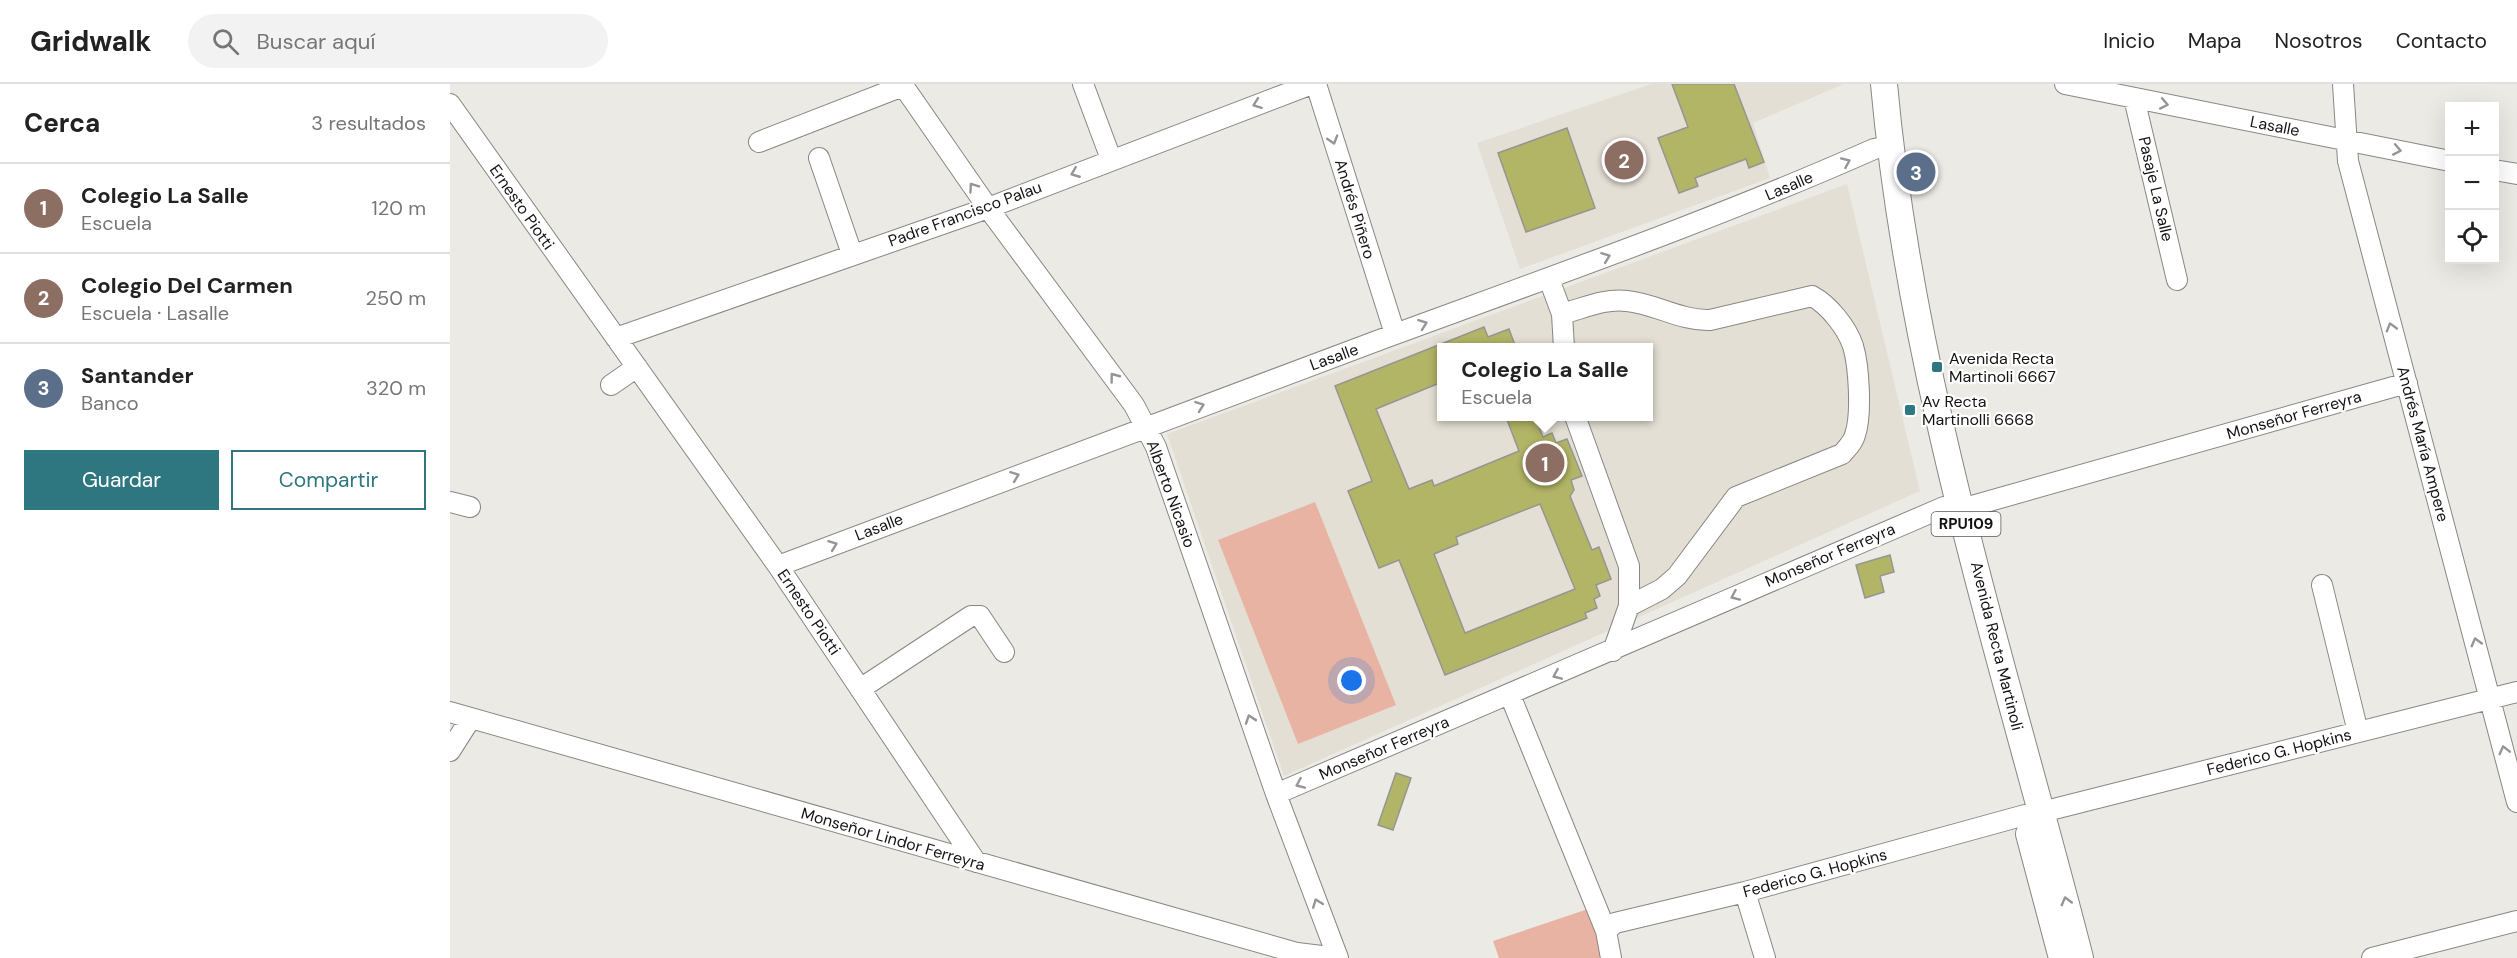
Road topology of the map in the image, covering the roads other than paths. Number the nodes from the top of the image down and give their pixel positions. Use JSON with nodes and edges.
{"nodes":[{"id":1,"x":1083,"y":84,"type":"edge"},
{"id":2,"x":1314,"y":84,"type":"edge"},
{"id":3,"x":1867,"y":84,"type":"edge"},
{"id":4,"x":1884,"y":84,"type":"edge"},
{"id":5,"x":2066,"y":84,"type":"edge"},
{"id":6,"x":2343,"y":84,"type":"edge"},
{"id":7,"x":902,"y":85,"type":"edge"},
{"id":8,"x":2134,"y":98,"type":"junction"},
{"id":9,"x":450,"y":104,"type":"edge"},
{"id":10,"x":2345,"y":140,"type":"junction"},
{"id":11,"x":759,"y":142,"type":"dead end"},
{"id":12,"x":1882,"y":147,"type":"junction"},
{"id":13,"x":819,"y":158,"type":"dead end"},
{"id":14,"x":1111,"y":159,"type":"junction"},
{"id":15,"x":2445,"y":160,"type":"edge"},
{"id":16,"x":2499,"y":171,"type":"edge"},
{"id":17,"x":2517,"y":174,"type":"edge"},
{"id":18,"x":988,"y":208,"type":"junction"},
{"id":19,"x":852,"y":254,"type":"junction"},
{"id":20,"x":1549,"y":279,"type":"junction"},
{"id":21,"x":2177,"y":280,"type":"dead end"},
{"id":22,"x":1562,"y":314,"type":"junction"},
{"id":23,"x":1395,"y":334,"type":"junction"},
{"id":24,"x":616,"y":338,"type":"junction"},
{"id":25,"x":1564,"y":343,"type":"edge"},
{"id":26,"x":637,"y":367,"type":"junction"},
{"id":27,"x":2407,"y":383,"type":"junction"},
{"id":28,"x":611,"y":385,"type":"dead end"},
{"id":29,"x":1576,"y":421,"type":"edge"},
{"id":30,"x":1146,"y":426,"type":"junction"},
{"id":31,"x":450,"y":502,"type":"edge"},
{"id":32,"x":470,"y":507,"type":"dead end"},
{"id":33,"x":1953,"y":508,"type":"junction"},
{"id":34,"x":778,"y":566,"type":"junction"},
{"id":35,"x":2322,"y":585,"type":"dead end"},
{"id":36,"x":1629,"y":606,"type":"junction"},
{"id":37,"x":1613,"y":651,"type":"junction"},
{"id":38,"x":1004,"y":652,"type":"dead end"},
{"id":39,"x":860,"y":689,"type":"junction"},
{"id":40,"x":2517,"y":692,"type":"edge"},
{"id":41,"x":1510,"y":695,"type":"junction"},
{"id":42,"x":2491,"y":699,"type":"junction"},
{"id":43,"x":450,"y":712,"type":"edge"},
{"id":44,"x":471,"y":718,"type":"junction"},
{"id":45,"x":2358,"y":732,"type":"junction"},
{"id":46,"x":450,"y":751,"type":"edge"},
{"id":47,"x":1276,"y":794,"type":"junction"},
{"id":48,"x":2517,"y":802,"type":"edge"},
{"id":49,"x":2033,"y":814,"type":"junction"},
{"id":50,"x":976,"y":862,"type":"junction"},
{"id":51,"x":1745,"y":892,"type":"junction"},
{"id":52,"x":2517,"y":921,"type":"edge"},
{"id":53,"x":1606,"y":931,"type":"junction"},
{"id":54,"x":1338,"y":958,"type":"edge"},
{"id":55,"x":1611,"y":958,"type":"edge"},
{"id":56,"x":1765,"y":958,"type":"edge"},
{"id":57,"x":2061,"y":958,"type":"edge"},
{"id":58,"x":2080,"y":958,"type":"edge"},
{"id":59,"x":2372,"y":958,"type":"edge"}],
"edges":[{"from":1,"to":14,"type":"street"},
{"from":2,"to":14,"type":"street","name":"Padre Francisco Palau","one_way":true},
{"from":2,"to":23,"type":"street","name":"Andrés Piñero","one_way":true},
{"from":3,"to":12,"type":"main road","name":"Avenida Recta Martinoli","number":"RPU109"},
{"from":4,"to":12,"type":"main road","name":"Avenida Recta Martinoli","number":"RPU109"},
{"from":5,"to":8,"type":"street","name":"Lasalle"},
{"from":6,"to":10,"type":"street","name":"Andrés María Ampere"},
{"from":7,"to":11,"type":"street"},
{"from":18,"to":7,"type":"street","name":"Alberto Nicasio","one_way":true},
{"from":8,"to":10,"type":"street","name":"Lasalle","one_way":true},
{"from":8,"to":21,"type":"street","name":"Pasaje La Salle"},
{"from":9,"to":24,"type":"street","name":"Ernesto Piotti"},
{"from":10,"to":15,"type":"street","name":"Lasalle","one_way":true},
{"from":27,"to":10,"type":"street","name":"Andrés María Ampere","one_way":true},
{"from":20,"to":12,"type":"street","name":"Lasalle","one_way":true},
{"from":12,"to":33,"type":"main road","name":"Avenida Recta Martinoli","number":"RPU109"},
{"from":13,"to":19,"type":"street"},
{"from":14,"to":18,"type":"street","name":"Padre Francisco Palau","one_way":true},
{"from":16,"to":17,"type":"street"},
{"from":18,"to":19,"type":"street","name":"Padre Francisco Palau"},
{"from":30,"to":18,"type":"street","name":"Alberto Nicasio","one_way":true},
{"from":19,"to":24,"type":"street","name":"Padre Francisco Palau"},
{"from":20,"to":22,"type":"street"},
{"from":23,"to":20,"type":"street","name":"Lasalle","one_way":true},
{"from":22,"to":25,"type":"street"},
{"from":22,"to":36,"type":"street"},
{"from":30,"to":23,"type":"street","name":"Lasalle","one_way":true},
{"from":24,"to":26,"type":"street","name":"Ernesto Piotti"},
{"from":26,"to":28,"type":"street"},
{"from":26,"to":34,"type":"street","name":"Ernesto Piotti"},
{"from":27,"to":33,"type":"street","name":"Monseñor Ferreyra"},
{"from":42,"to":27,"type":"street","name":"Andrés María Ampere","one_way":true},
{"from":29,"to":36,"type":"street"},
{"from":34,"to":30,"type":"street","name":"Lasalle","one_way":true},
{"from":47,"to":30,"type":"street","name":"Alberto Nicasio","one_way":true},
{"from":31,"to":32,"type":"street"},
{"from":33,"to":37,"type":"street","name":"Monseñor Ferreyra","one_way":true},
{"from":33,"to":49,"type":"main road","name":"Avenida Recta Martinoli","number":"RPU109"},
{"from":34,"to":39,"type":"street","name":"Ernesto Piotti"},
{"from":35,"to":45,"type":"street"},
{"from":36,"to":37,"type":"street"},
{"from":37,"to":41,"type":"street","name":"Monseñor Ferreyra","one_way":true},
{"from":38,"to":39,"type":"street"},
{"from":39,"to":50,"type":"street","name":"Ernesto Piotti"},
{"from":40,"to":42,"type":"street","name":"Federico G. Hopkins"},
{"from":41,"to":47,"type":"street","name":"Monseñor Ferreyra","one_way":true},
{"from":41,"to":53,"type":"street"},
{"from":42,"to":45,"type":"street","name":"Federico G. Hopkins"},
{"from":48,"to":42,"type":"street","name":"Andrés María Ampere","one_way":true},
{"from":43,"to":44,"type":"street","name":"Monseñor Lindor Ferreyra"},
{"from":44,"to":46,"type":"street"},
{"from":44,"to":50,"type":"street","name":"Monseñor Lindor Ferreyra"},
{"from":45,"to":49,"type":"street","name":"Federico G. Hopkins"},
{"from":54,"to":47,"type":"street","name":"Alberto Nicasio","one_way":true},
{"from":49,"to":51,"type":"street","name":"Federico G. Hopkins"},
{"from":49,"to":57,"type":"main road","name":"Avenida Recta Martinoli","number":"RPU109"},
{"from":58,"to":49,"type":"main road","name":"Avenida Recta Martinoli","number":"RPU109","one_way":true},
{"from":50,"to":54,"type":"street","name":"Monseñor Lindor Ferreyra"},
{"from":51,"to":53,"type":"street","name":"Federico G. Hopkins"},
{"from":51,"to":56,"type":"street"},
{"from":52,"to":59,"type":"street"},
{"from":53,"to":55,"type":"street"}]}
